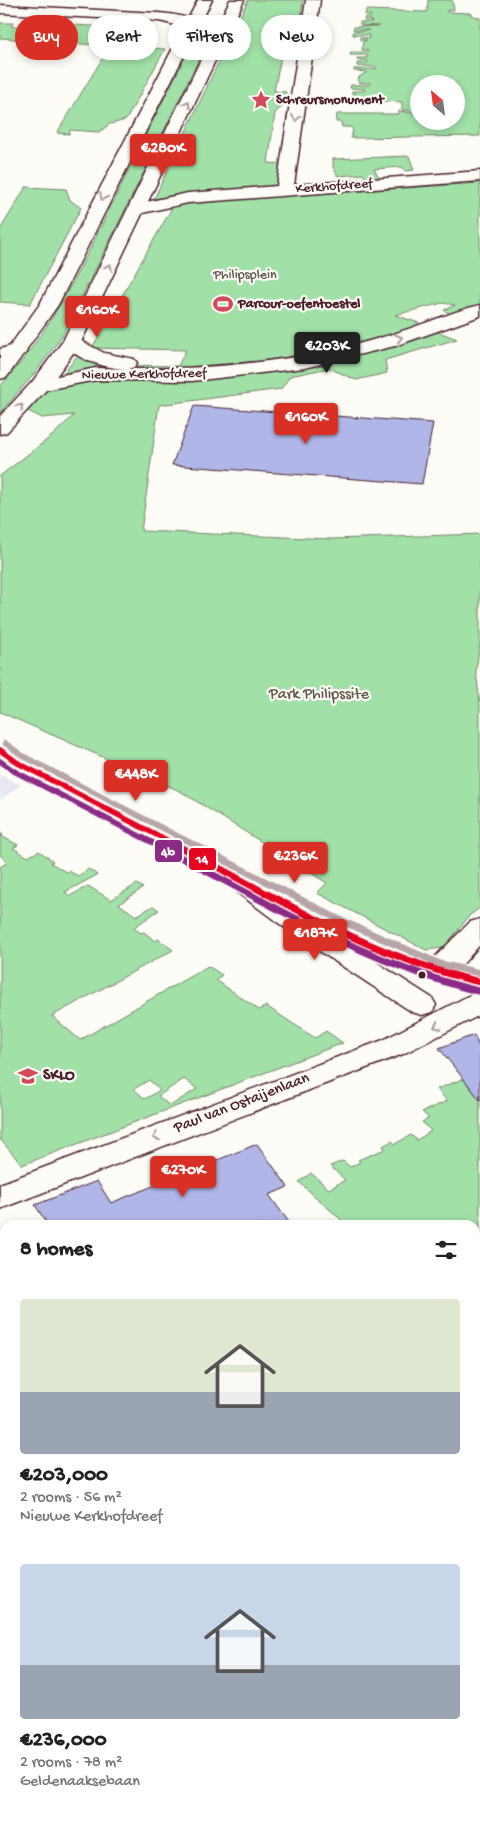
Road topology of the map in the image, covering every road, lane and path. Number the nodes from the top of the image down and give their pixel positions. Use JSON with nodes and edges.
{"nodes":[{"id":1,"x":205,"y":0,"type":"edge"},
{"id":2,"x":237,"y":0,"type":"edge"},
{"id":3,"x":313,"y":0,"type":"edge"},
{"id":4,"x":0,"y":9,"type":"edge"},
{"id":5,"x":197,"y":15,"type":"edge"},
{"id":6,"x":168,"y":18,"type":"edge"},
{"id":7,"x":174,"y":60,"type":"edge"},
{"id":8,"x":480,"y":176,"type":"edge"},
{"id":9,"x":147,"y":188,"type":"junction"},
{"id":10,"x":285,"y":191,"type":"junction"},
{"id":11,"x":188,"y":198,"type":"junction"},
{"id":12,"x":138,"y":208,"type":"junction"},
{"id":13,"x":480,"y":293,"type":"edge"},
{"id":14,"x":480,"y":310,"type":"edge"},
{"id":15,"x":435,"y":318,"type":"junction"},
{"id":16,"x":72,"y":342,"type":"junction"},
{"id":17,"x":353,"y":342,"type":"junction"},
{"id":18,"x":9,"y":352,"type":"edge"},
{"id":19,"x":0,"y":373,"type":"edge"},
{"id":20,"x":40,"y":385,"type":"junction"},
{"id":21,"x":0,"y":428,"type":"edge"},
{"id":22,"x":6,"y":756,"type":"edge"},
{"id":23,"x":235,"y":877,"type":"junction"},
{"id":24,"x":480,"y":928,"type":"edge"},
{"id":25,"x":437,"y":972,"type":"junction"},
{"id":26,"x":480,"y":982,"type":"edge"},
{"id":27,"x":480,"y":1002,"type":"edge"},
{"id":28,"x":422,"y":1005,"type":"dead end"},
{"id":29,"x":0,"y":1197,"type":"edge"}],
"edges":[{"from":1,"to":5,"type":"street"},
{"from":9,"to":2,"type":"street","one_way":true},
{"from":3,"to":10,"type":"street","one_way":true},
{"from":4,"to":6,"type":"street"},
{"from":7,"to":18,"type":"street","one_way":true},
{"from":8,"to":10,"type":"street","name":"Kerkhofdreef"},
{"from":9,"to":11,"type":"street","name":"Kerkhofdreef"},
{"from":9,"to":12,"type":"street"},
{"from":10,"to":11,"type":"street","name":"Kerkhofdreef"},
{"from":11,"to":12,"type":"street","name":"Kerkhofdreef"},
{"from":16,"to":12,"type":"street","one_way":true},
{"from":13,"to":15,"type":"street","name":"Nieuwe Kerkhofdreef"},
{"from":14,"to":15,"type":"street","name":"Nieuwe Kerkhofdreef"},
{"from":15,"to":17,"type":"street","name":"Nieuwe Kerkhofdreef"},
{"from":16,"to":17,"type":"street","name":"Nieuwe Kerkhofdreef"},
{"from":16,"to":20,"type":"street"},
{"from":17,"to":20,"type":"street","name":"Nieuwe Kerkhofdreef"},
{"from":18,"to":19,"type":"street"},
{"from":21,"to":20,"type":"street","one_way":true},
{"from":22,"to":23,"type":"street"},
{"from":23,"to":25,"type":"street"},
{"from":23,"to":28,"type":"street"},
{"from":24,"to":25,"type":"street"},
{"from":25,"to":26,"type":"street"},
{"from":27,"to":29,"type":"street","name":"Paul van Ostaijenlaan","one_way":true}]}
